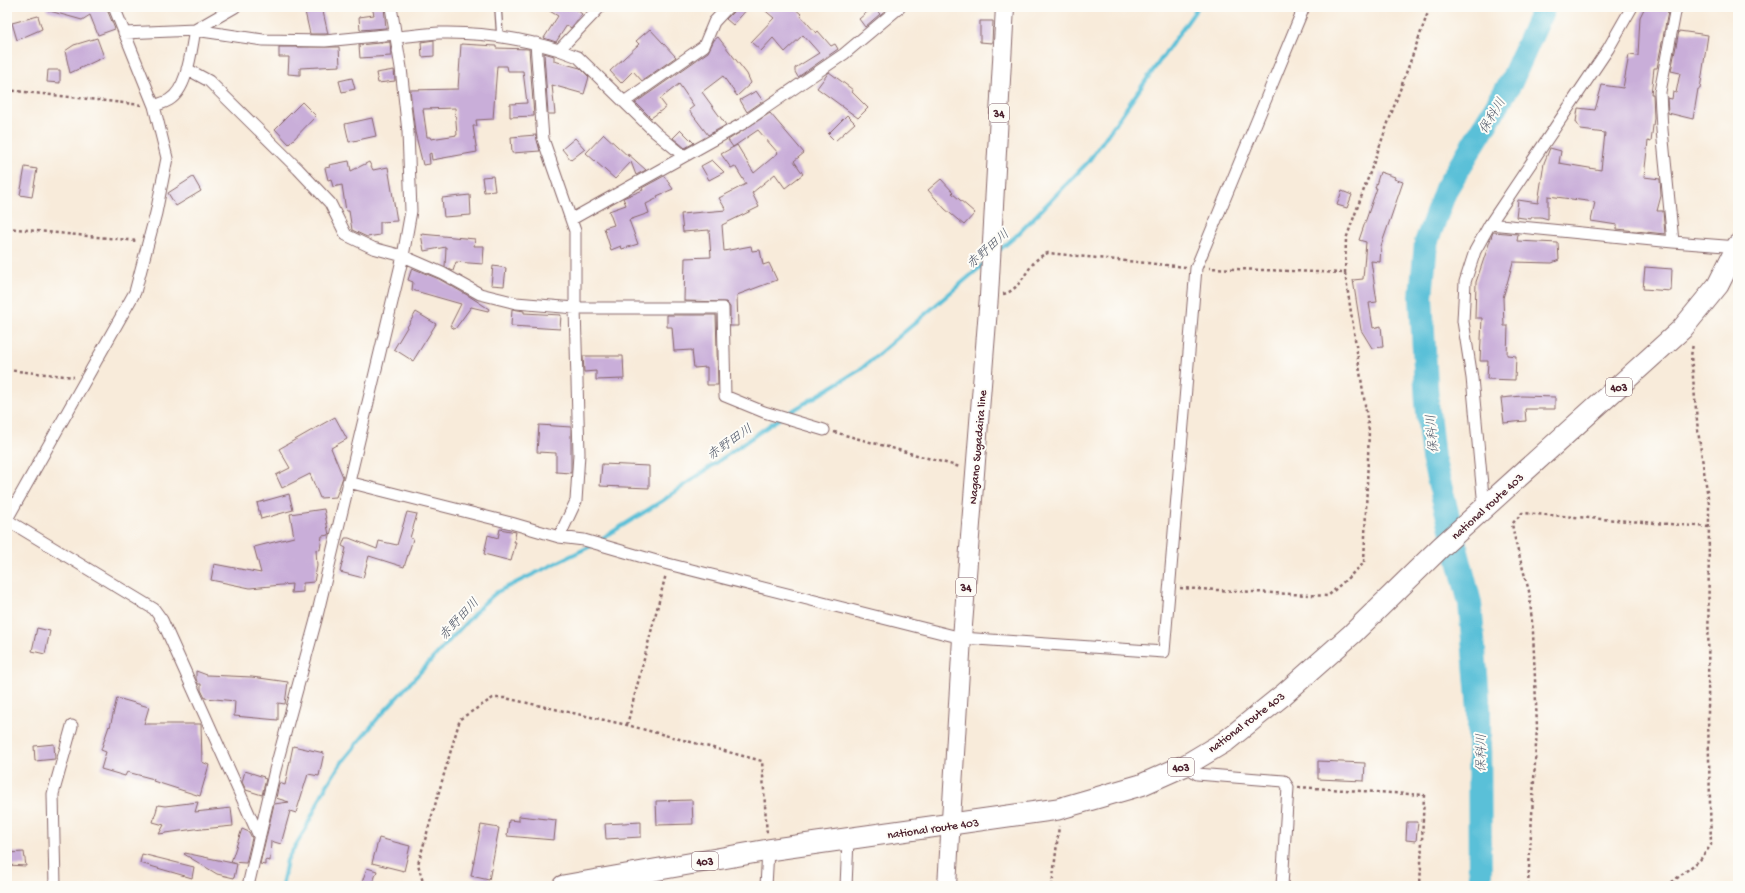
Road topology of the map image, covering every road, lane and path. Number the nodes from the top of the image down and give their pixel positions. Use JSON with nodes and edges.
{"nodes":[{"id":1,"x":114,"y":7,"type":"edge"},
{"id":2,"x":235,"y":7,"type":"edge"},
{"id":3,"x":391,"y":7,"type":"edge"},
{"id":4,"x":498,"y":7,"type":"edge"},
{"id":5,"x":600,"y":7,"type":"edge"},
{"id":6,"x":728,"y":7,"type":"edge"},
{"id":7,"x":900,"y":7,"type":"edge"},
{"id":8,"x":1005,"y":7,"type":"edge"},
{"id":9,"x":1304,"y":7,"type":"edge"},
{"id":10,"x":1430,"y":7,"type":"edge"},
{"id":11,"x":1632,"y":7,"type":"edge"},
{"id":12,"x":1676,"y":7,"type":"edge"},
{"id":13,"x":195,"y":30,"type":"junction"},
{"id":14,"x":124,"y":32,"type":"junction"},
{"id":15,"x":396,"y":36,"type":"junction"},
{"id":16,"x":500,"y":36,"type":"junction"},
{"id":17,"x":536,"y":43,"type":"junction"},
{"id":18,"x":559,"y":50,"type":"junction"},
{"id":19,"x":187,"y":69,"type":"junction"},
{"id":20,"x":7,"y":90,"type":"edge"},
{"id":21,"x":624,"y":102,"type":"junction"},
{"id":22,"x":154,"y":106,"type":"junction"},
{"id":23,"x":684,"y":156,"type":"junction"},
{"id":24,"x":572,"y":219,"type":"junction"},
{"id":25,"x":1490,"y":224,"type":"junction"},
{"id":26,"x":7,"y":228,"type":"edge"},
{"id":27,"x":147,"y":242,"type":"junction"},
{"id":28,"x":1673,"y":242,"type":"junction"},
{"id":29,"x":1738,"y":246,"type":"edge"},
{"id":30,"x":403,"y":256,"type":"junction"},
{"id":31,"x":1196,"y":268,"type":"junction"},
{"id":32,"x":1344,"y":273,"type":"junction"},
{"id":33,"x":989,"y":292,"type":"junction"},
{"id":34,"x":575,"y":308,"type":"junction"},
{"id":35,"x":1697,"y":339,"type":"dead end"},
{"id":36,"x":7,"y":370,"type":"edge"},
{"id":37,"x":86,"y":378,"type":"junction"},
{"id":38,"x":824,"y":430,"type":"joint"},
{"id":39,"x":975,"y":471,"type":"junction"},
{"id":40,"x":348,"y":482,"type":"junction"},
{"id":41,"x":1482,"y":509,"type":"junction"},
{"id":42,"x":7,"y":519,"type":"edge"},
{"id":43,"x":1709,"y":527,"type":"junction"},
{"id":44,"x":559,"y":537,"type":"junction"},
{"id":45,"x":664,"y":563,"type":"junction"},
{"id":46,"x":1169,"y":587,"type":"junction"},
{"id":47,"x":962,"y":638,"type":"junction"},
{"id":48,"x":627,"y":725,"type":"junction"},
{"id":49,"x":72,"y":726,"type":"dead end"},
{"id":50,"x":1186,"y":765,"type":"junction"},
{"id":51,"x":1288,"y":786,"type":"junction"},
{"id":52,"x":951,"y":825,"type":"junction"},
{"id":53,"x":1059,"y":826,"type":"dead end"},
{"id":54,"x":259,"y":836,"type":"junction"},
{"id":55,"x":848,"y":840,"type":"junction"},
{"id":56,"x":768,"y":850,"type":"junction"},
{"id":57,"x":55,"y":886,"type":"edge"},
{"id":58,"x":248,"y":886,"type":"edge"},
{"id":59,"x":424,"y":886,"type":"edge"},
{"id":60,"x":563,"y":886,"type":"edge"},
{"id":61,"x":766,"y":886,"type":"edge"},
{"id":62,"x":846,"y":886,"type":"edge"},
{"id":63,"x":947,"y":886,"type":"edge"},
{"id":64,"x":1052,"y":886,"type":"edge"},
{"id":65,"x":1282,"y":886,"type":"edge"},
{"id":66,"x":1420,"y":886,"type":"edge"},
{"id":67,"x":1528,"y":886,"type":"edge"},
{"id":68,"x":1667,"y":886,"type":"edge"}],
"edges":[{"from":1,"to":14,"type":"street"},
{"from":2,"to":13,"type":"street"},
{"from":3,"to":15,"type":"street"},
{"from":4,"to":16,"type":"lane"},
{"from":5,"to":18,"type":"street"},
{"from":6,"to":21,"type":"street"},
{"from":7,"to":23,"type":"street"},
{"from":8,"to":33,"type":"main road","name":"Nagano Sugadaira line","number":"34"},
{"from":9,"to":31,"type":"street"},
{"from":10,"to":32,"type":"path"},
{"from":11,"to":25,"type":"street"},
{"from":12,"to":28,"type":"street"},
{"from":13,"to":14,"type":"street"},
{"from":13,"to":15,"type":"street"},
{"from":13,"to":19,"type":"street"},
{"from":14,"to":22,"type":"street"},
{"from":15,"to":16,"type":"street"},
{"from":15,"to":30,"type":"street"},
{"from":16,"to":17,"type":"street"},
{"from":17,"to":18,"type":"street"},
{"from":17,"to":24,"type":"street"},
{"from":18,"to":21,"type":"street"},
{"from":19,"to":22,"type":"street"},
{"from":19,"to":30,"type":"street"},
{"from":20,"to":22,"type":"path"},
{"from":21,"to":23,"type":"street"},
{"from":22,"to":27,"type":"street"},
{"from":23,"to":24,"type":"street"},
{"from":24,"to":34,"type":"street"},
{"from":25,"to":28,"type":"street"},
{"from":25,"to":41,"type":"street"},
{"from":26,"to":27,"type":"path"},
{"from":27,"to":37,"type":"street"},
{"from":28,"to":29,"type":"street"},
{"from":29,"to":41,"type":"highway","name":"national route 403","number":"403"},
{"from":30,"to":34,"type":"street"},
{"from":30,"to":40,"type":"street"},
{"from":31,"to":32,"type":"path"},
{"from":31,"to":33,"type":"path"},
{"from":31,"to":46,"type":"street"},
{"from":32,"to":46,"type":"path"},
{"from":33,"to":39,"type":"main road","name":"Nagano Sugadaira line","number":"34"},
{"from":34,"to":38,"type":"street"},
{"from":34,"to":44,"type":"street"},
{"from":35,"to":43,"type":"path"},
{"from":36,"to":37,"type":"path"},
{"from":37,"to":42,"type":"street"},
{"from":38,"to":39,"type":"path"},
{"from":39,"to":47,"type":"main road","name":"Nagano Sugadaira line","number":"34"},
{"from":40,"to":44,"type":"street"},
{"from":40,"to":54,"type":"street"},
{"from":41,"to":50,"type":"highway","name":"national route 403","number":"403"},
{"from":42,"to":54,"type":"street"},
{"from":43,"to":67,"type":"path"},
{"from":43,"to":68,"type":"path"},
{"from":44,"to":45,"type":"street"},
{"from":45,"to":47,"type":"street"},
{"from":45,"to":48,"type":"path"},
{"from":46,"to":47,"type":"street"},
{"from":47,"to":52,"type":"main road","name":"Nagano Sugadaira line","number":"34"},
{"from":48,"to":56,"type":"path"},
{"from":48,"to":59,"type":"path"},
{"from":49,"to":57,"type":"street"},
{"from":50,"to":51,"type":"street"},
{"from":50,"to":52,"type":"highway","name":"national route 403","number":"403"},
{"from":51,"to":65,"type":"street"},
{"from":51,"to":66,"type":"path"},
{"from":52,"to":55,"type":"highway","name":"national route 403","number":"403"},
{"from":52,"to":63,"type":"main road","name":"Nagano Sugadaira line","number":"34"},
{"from":53,"to":64,"type":"path"},
{"from":54,"to":58,"type":"street"},
{"from":55,"to":56,"type":"highway","name":"national route 403","number":"403"},
{"from":55,"to":62,"type":"street"},
{"from":56,"to":60,"type":"highway","name":"national route 403","number":"403"},
{"from":56,"to":61,"type":"street"}]}
